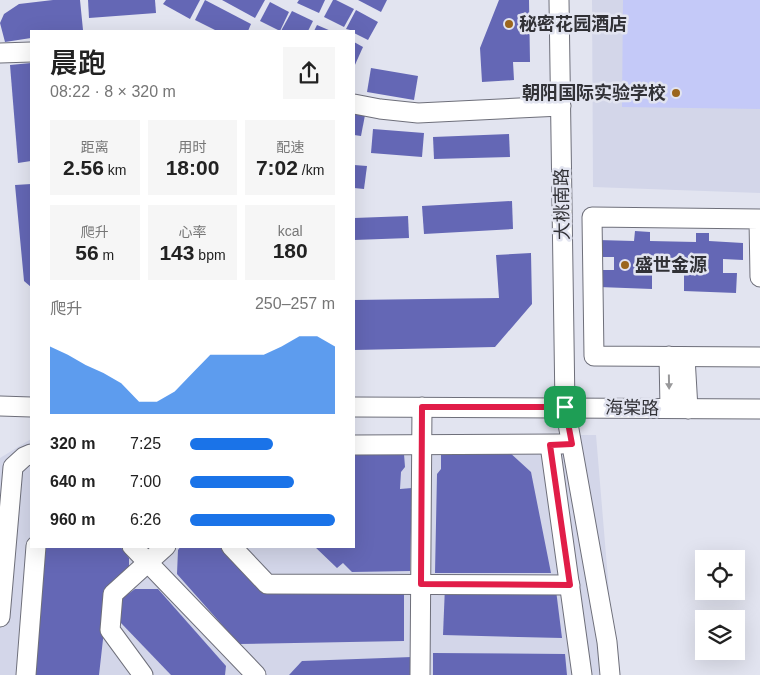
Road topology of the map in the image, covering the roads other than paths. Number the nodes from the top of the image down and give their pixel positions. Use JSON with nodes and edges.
{"nodes":[{"id":1,"x":559,"y":0,"type":"edge"},
{"id":2,"x":30,"y":52,"type":"edge"},
{"id":3,"x":0,"y":53,"type":"edge"},
{"id":4,"x":355,"y":104,"type":"edge"},
{"id":5,"x":561,"y":106,"type":"junction"},
{"id":6,"x":760,"y":277,"type":"edge"},
{"id":7,"x":677,"y":357,"type":"junction"},
{"id":8,"x":760,"y":357,"type":"edge"},
{"id":9,"x":0,"y":406,"type":"edge"},
{"id":10,"x":30,"y":406,"type":"edge"},
{"id":11,"x":355,"y":407,"type":"edge"},
{"id":12,"x":422,"y":407,"type":"junction"},
{"id":13,"x":565,"y":407,"type":"junction"},
{"id":14,"x":679,"y":408,"type":"junction"},
{"id":15,"x":760,"y":409,"type":"edge"},
{"id":16,"x":572,"y":444,"type":"junction"},
{"id":17,"x":355,"y":445,"type":"edge"},
{"id":18,"x":422,"y":445,"type":"junction"},
{"id":19,"x":550,"y":445,"type":"junction"},
{"id":20,"x":30,"y":455,"type":"edge"},
{"id":21,"x":36,"y":548,"type":"edge"},
{"id":22,"x":134,"y":548,"type":"edge"},
{"id":23,"x":164,"y":548,"type":"edge"},
{"id":24,"x":233,"y":548,"type":"edge"},
{"id":25,"x":148,"y":562,"type":"junction"},
{"id":26,"x":421,"y":584,"type":"junction"},
{"id":27,"x":570,"y":585,"type":"junction"},
{"id":28,"x":0,"y":617,"type":"edge"},
{"id":29,"x":26,"y":675,"type":"edge"},
{"id":30,"x":143,"y":675,"type":"edge"},
{"id":31,"x":256,"y":675,"type":"edge"},
{"id":32,"x":420,"y":675,"type":"edge"},
{"id":33,"x":582,"y":675,"type":"edge"},
{"id":34,"x":610,"y":675,"type":"edge"}],
"edges":[{"from":1,"to":5,"type":"street","name":"大桃南路"},
{"from":2,"to":3,"type":"street"},
{"from":4,"to":5,"type":"street"},
{"from":5,"to":13,"type":"street","name":"大桃南路"},
{"from":6,"to":7,"type":"street"},
{"from":7,"to":8,"type":"street"},
{"from":7,"to":14,"type":"street"},
{"from":9,"to":10,"type":"street"},
{"from":11,"to":12,"type":"street","name":"海棠路"},
{"from":12,"to":13,"type":"street","name":"海棠路"},
{"from":12,"to":18,"type":"street"},
{"from":13,"to":14,"type":"street","name":"海棠路"},
{"from":13,"to":16,"type":"street","name":"大桃南路"},
{"from":14,"to":15,"type":"street","name":"海棠路"},
{"from":16,"to":19,"type":"street"},
{"from":16,"to":34,"type":"street","name":"大桃南路"},
{"from":17,"to":18,"type":"street"},
{"from":18,"to":19,"type":"street"},
{"from":18,"to":26,"type":"street"},
{"from":19,"to":27,"type":"street"},
{"from":20,"to":28,"type":"street"},
{"from":21,"to":29,"type":"street"},
{"from":22,"to":25,"type":"street"},
{"from":23,"to":25,"type":"street"},
{"from":24,"to":26,"type":"street"},
{"from":25,"to":30,"type":"street"},
{"from":25,"to":31,"type":"street"},
{"from":26,"to":27,"type":"street"},
{"from":26,"to":32,"type":"street"},
{"from":27,"to":33,"type":"street"}]}
